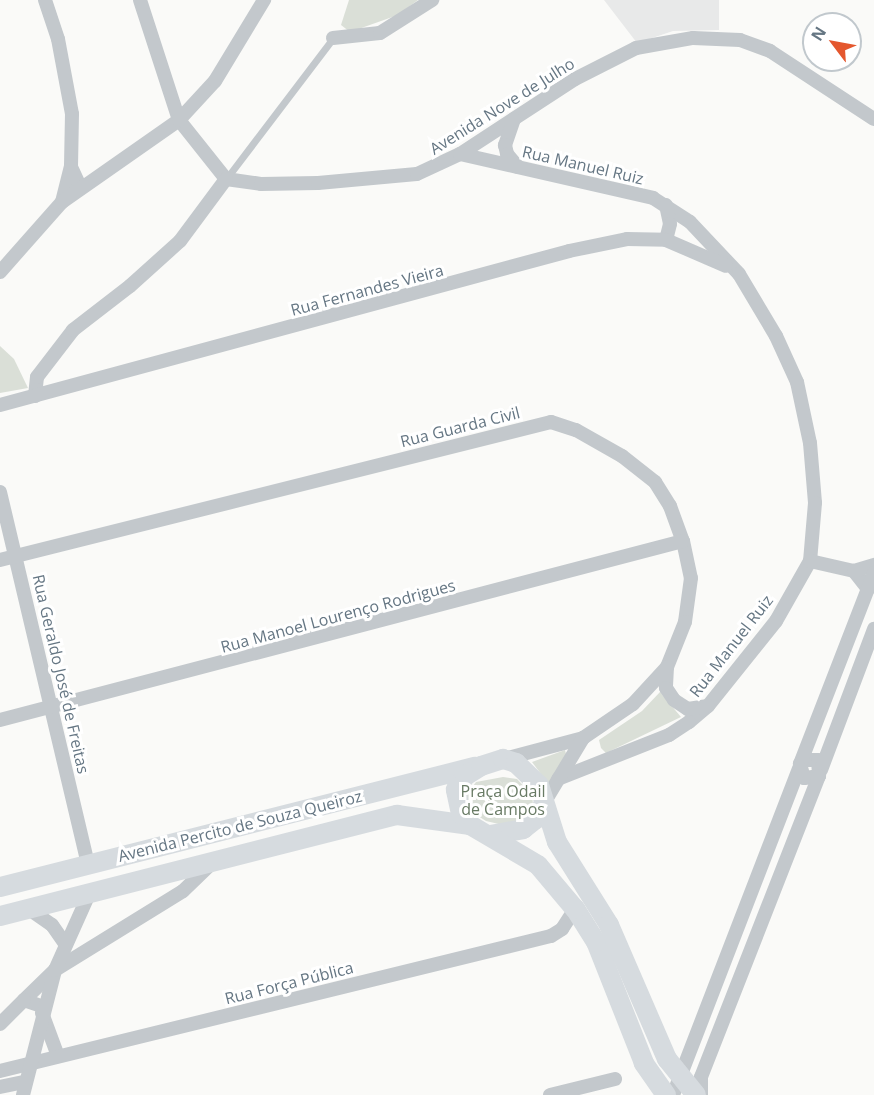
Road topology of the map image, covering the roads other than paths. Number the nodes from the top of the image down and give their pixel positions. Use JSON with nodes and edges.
{"nodes":[{"id":1,"x":45,"y":0,"type":"edge"},
{"id":2,"x":140,"y":0,"type":"edge"},
{"id":3,"x":264,"y":0,"type":"edge"},
{"id":4,"x":432,"y":0,"type":"edge"},
{"id":5,"x":333,"y":38,"type":"joint"},
{"id":6,"x":869,"y":116,"type":"edge"},
{"id":7,"x":514,"y":119,"type":"junction"},
{"id":8,"x":179,"y":120,"type":"junction"},
{"id":9,"x":874,"y":127,"type":"edge"},
{"id":10,"x":460,"y":154,"type":"junction"},
{"id":11,"x":71,"y":167,"type":"junction"},
{"id":12,"x":518,"y":167,"type":"junction"},
{"id":13,"x":226,"y":179,"type":"junction"},
{"id":14,"x":81,"y":188,"type":"junction"},
{"id":15,"x":62,"y":202,"type":"junction"},
{"id":16,"x":666,"y":206,"type":"junction"},
{"id":17,"x":666,"y":240,"type":"junction"},
{"id":18,"x":0,"y":272,"type":"edge"},
{"id":19,"x":740,"y":274,"type":"junction"},
{"id":20,"x":35,"y":396,"type":"junction"},
{"id":21,"x":0,"y":405,"type":"edge"},
{"id":22,"x":0,"y":492,"type":"edge"},
{"id":23,"x":683,"y":541,"type":"junction"},
{"id":24,"x":16,"y":556,"type":"junction"},
{"id":25,"x":0,"y":560,"type":"edge"},
{"id":26,"x":810,"y":561,"type":"junction"},
{"id":27,"x":874,"y":565,"type":"edge"},
{"id":28,"x":854,"y":571,"type":"junction"},
{"id":29,"x":874,"y":573,"type":"edge"},
{"id":30,"x":868,"y":589,"type":"junction"},
{"id":31,"x":874,"y":629,"type":"edge"},
{"id":32,"x":667,"y":667,"type":"junction"},
{"id":33,"x":708,"y":706,"type":"junction"},
{"id":34,"x":51,"y":708,"type":"junction"},
{"id":35,"x":0,"y":720,"type":"edge"},
{"id":36,"x":583,"y":738,"type":"junction"},
{"id":37,"x":503,"y":759,"type":"junction"},
{"id":38,"x":801,"y":765,"type":"junction"},
{"id":39,"x":481,"y":766,"type":"junction"},
{"id":40,"x":820,"y":773,"type":"junction"},
{"id":41,"x":558,"y":779,"type":"junction"},
{"id":42,"x":544,"y":804,"type":"junction"},
{"id":43,"x":470,"y":825,"type":"junction"},
{"id":44,"x":490,"y":835,"type":"junction"},
{"id":45,"x":215,"y":861,"type":"junction"},
{"id":46,"x":88,"y":865,"type":"junction"},
{"id":47,"x":0,"y":887,"type":"edge"},
{"id":48,"x":89,"y":894,"type":"junction"},
{"id":49,"x":29,"y":909,"type":"junction"},
{"id":50,"x":575,"y":909,"type":"junction"},
{"id":51,"x":0,"y":916,"type":"edge"},
{"id":52,"x":66,"y":945,"type":"junction"},
{"id":53,"x":55,"y":970,"type":"junction"},
{"id":54,"x":24,"y":1000,"type":"junction"},
{"id":55,"x":43,"y":1010,"type":"junction"},
{"id":56,"x":0,"y":1024,"type":"edge"},
{"id":57,"x":58,"y":1056,"type":"junction"},
{"id":58,"x":28,"y":1064,"type":"junction"},
{"id":59,"x":0,"y":1071,"type":"edge"},
{"id":60,"x":679,"y":1075,"type":"junction"},
{"id":61,"x":615,"y":1079,"type":"dead end"},
{"id":62,"x":0,"y":1087,"type":"edge"},
{"id":63,"x":23,"y":1089,"type":"edge"},
{"id":64,"x":581,"y":1091,"type":"edge"},
{"id":65,"x":550,"y":1095,"type":"edge"},
{"id":66,"x":666,"y":1095,"type":"edge"},
{"id":67,"x":673,"y":1095,"type":"edge"},
{"id":68,"x":696,"y":1095,"type":"edge"},
{"id":69,"x":701,"y":1095,"type":"edge"}],
"edges":[{"from":1,"to":11,"type":"street"},
{"from":2,"to":8,"type":"street"},
{"from":3,"to":8,"type":"street"},
{"from":4,"to":5,"type":"street"},
{"from":5,"to":13,"type":"lane"},
{"from":6,"to":7,"type":"street","name":"Avenida Nove de Julho"},
{"from":6,"to":9,"type":"street","name":"Avenida Nove de Julho"},
{"from":7,"to":10,"type":"street","name":"Avenida Nove de Julho"},
{"from":7,"to":12,"type":"street"},
{"from":8,"to":13,"type":"street"},
{"from":8,"to":14,"type":"street"},
{"from":10,"to":12,"type":"street","name":"Rua Manuel Ruiz"},
{"from":10,"to":13,"type":"street","name":"Avenida Nove de Julho"},
{"from":11,"to":14,"type":"street"},
{"from":11,"to":15,"type":"street"},
{"from":12,"to":16,"type":"street","name":"Rua Manuel Ruiz"},
{"from":13,"to":20,"type":"street"},
{"from":14,"to":15,"type":"street"},
{"from":15,"to":18,"type":"street"},
{"from":16,"to":17,"type":"street"},
{"from":16,"to":19,"type":"street","name":"Rua Manuel Ruiz"},
{"from":17,"to":19,"type":"street","name":"Rua Fernandes Vieira"},
{"from":17,"to":20,"type":"street","name":"Rua Fernandes Vieira"},
{"from":19,"to":26,"type":"street","name":"Rua Manuel Ruiz"},
{"from":20,"to":21,"type":"street","name":"Rua Fernandes Vieira"},
{"from":22,"to":24,"type":"street","name":"Rua Geraldo José de Freitas"},
{"from":23,"to":24,"type":"street","name":"Rua Guarda Civil"},
{"from":23,"to":32,"type":"street","name":"Rua Guarda Civil"},
{"from":23,"to":34,"type":"street","name":"Rua Manoel Lourenço Rodrigues"},
{"from":24,"to":25,"type":"street","name":"Rua Guarda Civil"},
{"from":24,"to":34,"type":"street","name":"Rua Geraldo José de Freitas"},
{"from":26,"to":28,"type":"street"},
{"from":26,"to":33,"type":"street","name":"Rua Manuel Ruiz"},
{"from":27,"to":28,"type":"street"},
{"from":28,"to":30,"type":"street"},
{"from":29,"to":30,"type":"street"},
{"from":30,"to":38,"type":"street"},
{"from":31,"to":40,"type":"street"},
{"from":32,"to":33,"type":"street"},
{"from":32,"to":36,"type":"street"},
{"from":33,"to":41,"type":"street","name":"Rua Manuel Ruiz"},
{"from":34,"to":35,"type":"street","name":"Rua Manoel Lourenço Rodrigues"},
{"from":34,"to":46,"type":"street","name":"Rua Geraldo José de Freitas"},
{"from":36,"to":37,"type":"street"},
{"from":36,"to":41,"type":"street"},
{"from":37,"to":39,"type":"main road"},
{"from":37,"to":42,"type":"main road"},
{"from":38,"to":40,"type":"street"},
{"from":38,"to":60,"type":"street"},
{"from":39,"to":43,"type":"main road"},
{"from":39,"to":46,"type":"main road","name":"Avenida Percito de Souza Queiroz"},
{"from":40,"to":69,"type":"street"},
{"from":41,"to":42,"type":"street"},
{"from":42,"to":44,"type":"main road"},
{"from":42,"to":60,"type":"main road"},
{"from":43,"to":44,"type":"main road"},
{"from":43,"to":45,"type":"main road","name":"Avenida Percito de Souza Queiroz"},
{"from":44,"to":50,"type":"main road"},
{"from":45,"to":48,"type":"main road","name":"Avenida Percito de Souza Queiroz"},
{"from":45,"to":53,"type":"street"},
{"from":46,"to":47,"type":"main road","name":"Avenida Percito de Souza Queiroz"},
{"from":48,"to":49,"type":"main road","name":"Avenida Percito de Souza Queiroz"},
{"from":48,"to":52,"type":"street"},
{"from":49,"to":51,"type":"main road","name":"Avenida Percito de Souza Queiroz"},
{"from":49,"to":52,"type":"street"},
{"from":50,"to":57,"type":"street","name":"Rua Força Pública"},
{"from":50,"to":66,"type":"main road"},
{"from":52,"to":53,"type":"street"},
{"from":53,"to":54,"type":"street"},
{"from":53,"to":55,"type":"street"},
{"from":54,"to":55,"type":"street"},
{"from":54,"to":56,"type":"street"},
{"from":55,"to":57,"type":"street"},
{"from":55,"to":58,"type":"street"},
{"from":57,"to":58,"type":"street","name":"Rua Força Pública"},
{"from":58,"to":59,"type":"street","name":"Rua Força Pública"},
{"from":58,"to":63,"type":"street"},
{"from":60,"to":67,"type":"street"},
{"from":60,"to":68,"type":"main road"},
{"from":61,"to":64,"type":"street"},
{"from":62,"to":63,"type":"street"},
{"from":64,"to":65,"type":"street"}]}
